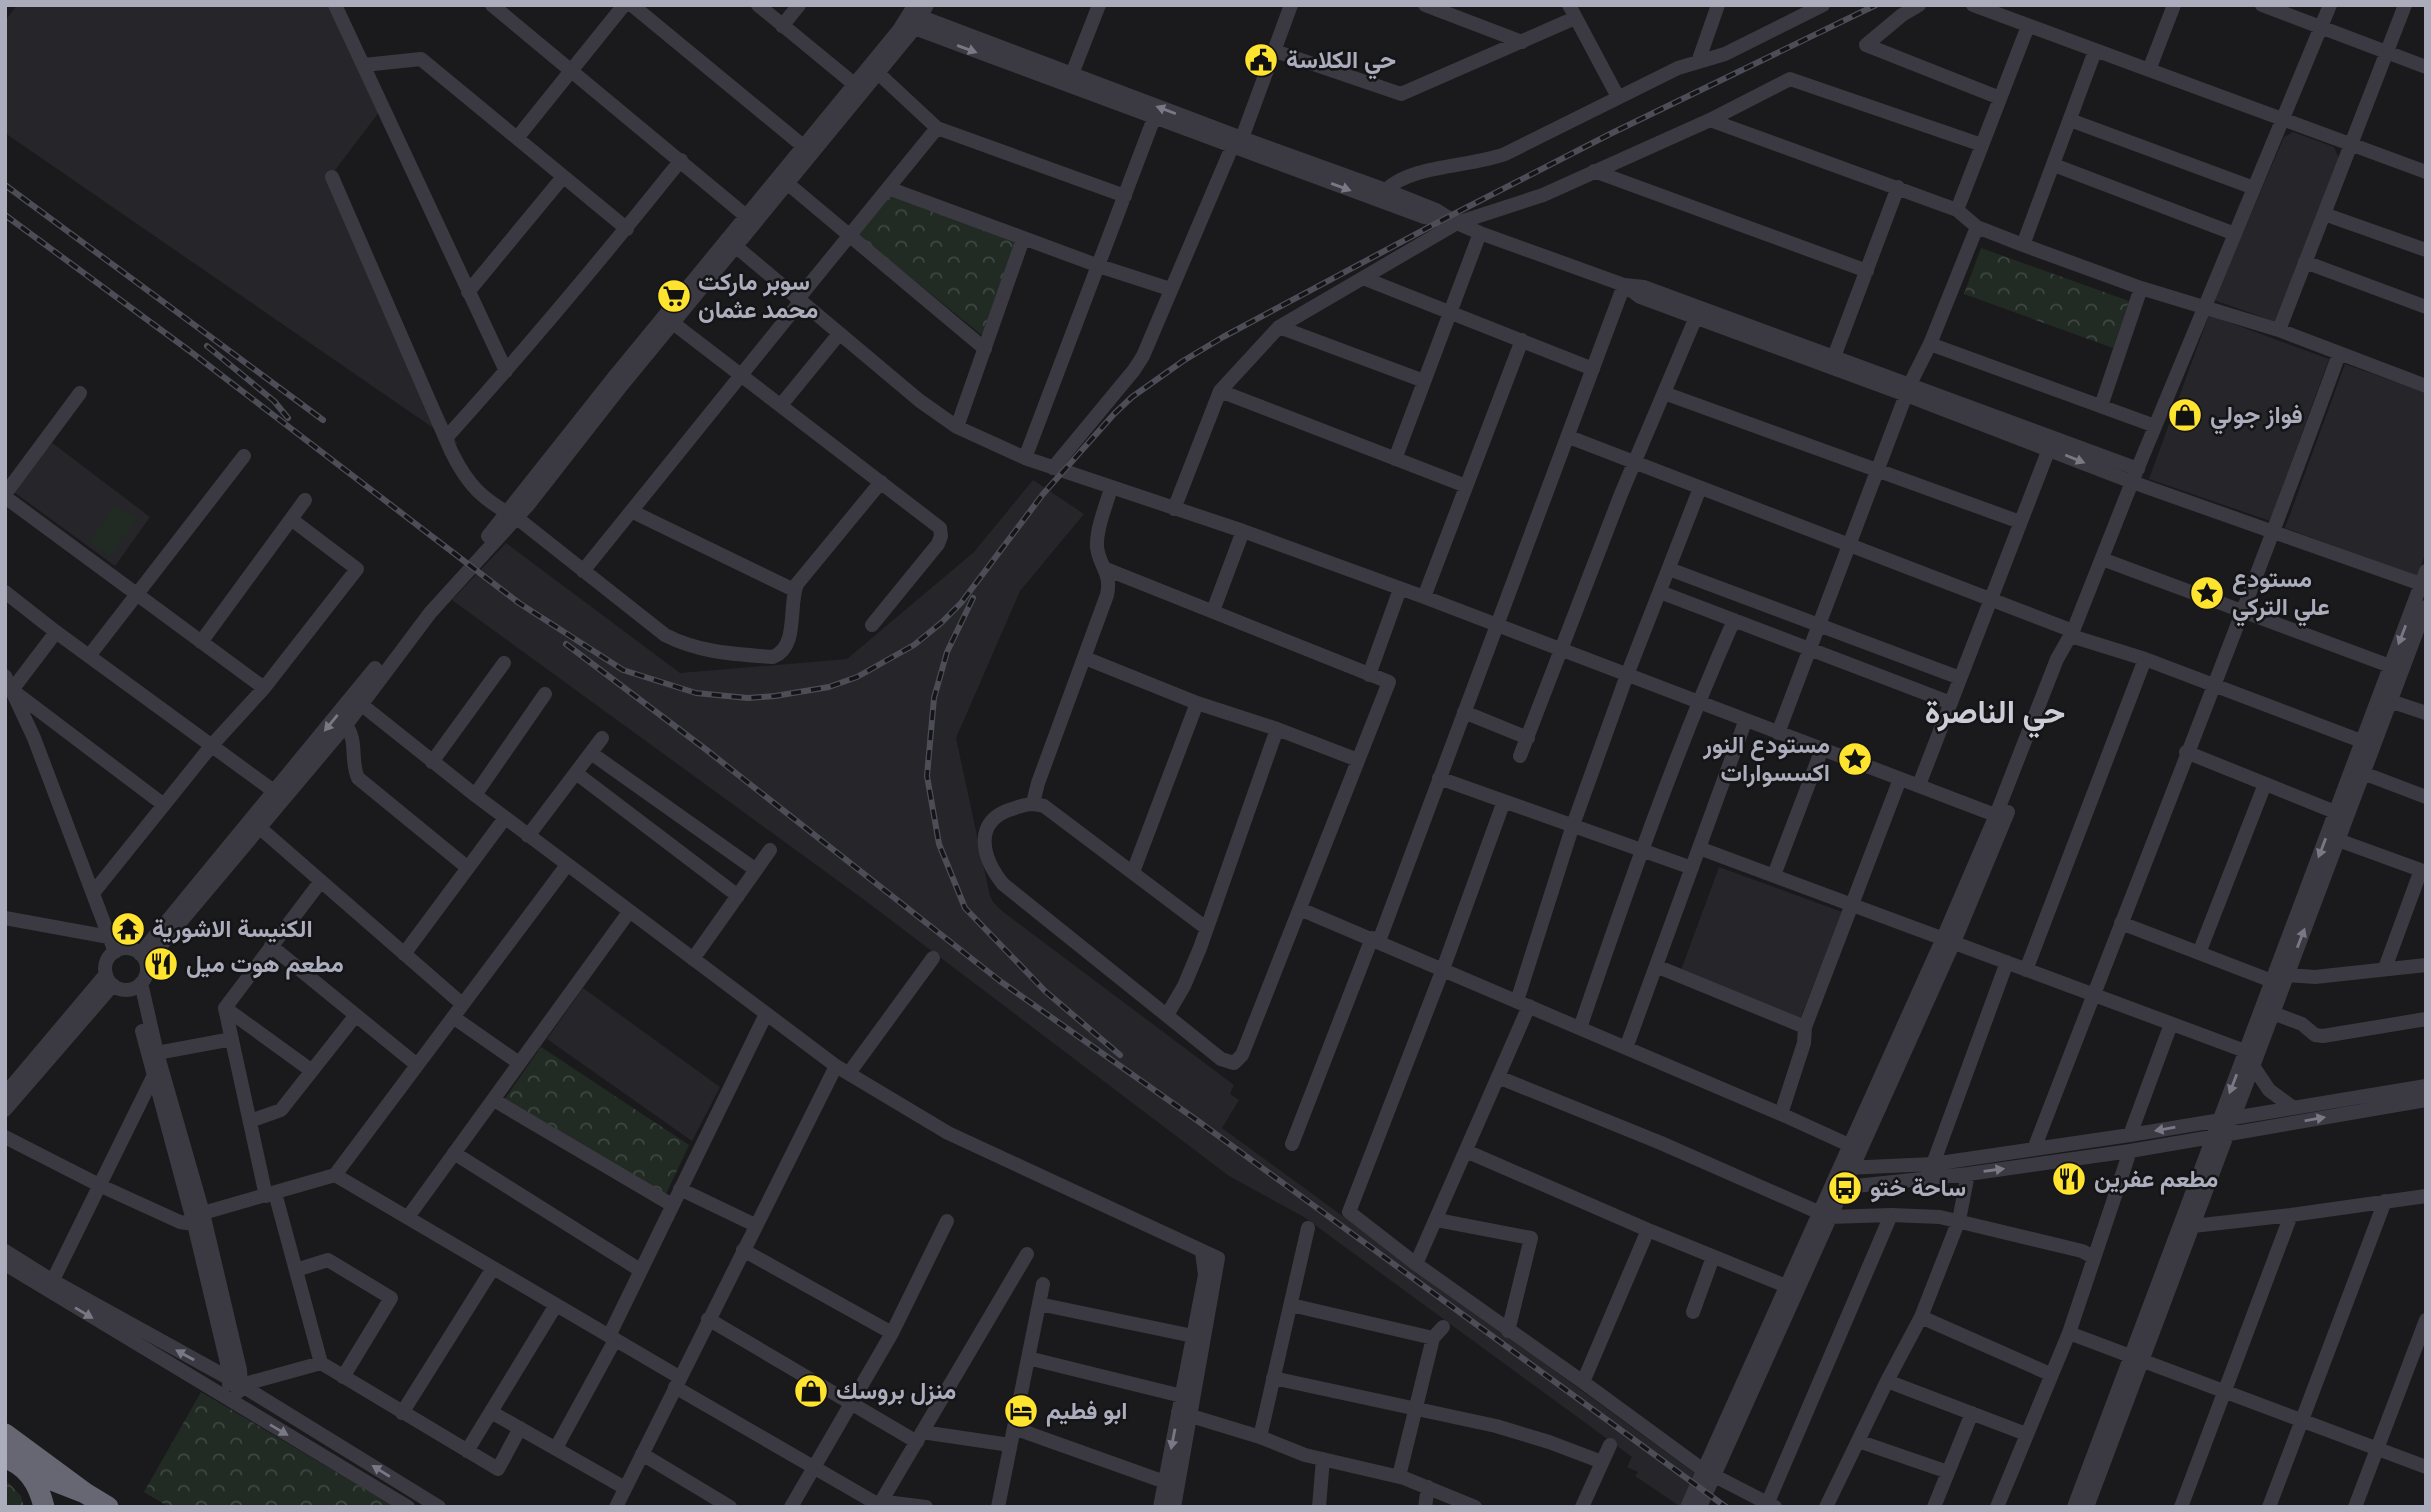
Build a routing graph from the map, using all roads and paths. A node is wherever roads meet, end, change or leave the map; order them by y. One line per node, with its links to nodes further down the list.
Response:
1 (335, 5): 28 (street)
2 (492, 5): 31 (street)
3 (624, 5): 31 (street)
4 (632, 5): 45 (street)
5 (758, 5): 20 (street)
6 (799, 5): 20 (street)
7 (1099, 5): 33 (street)
8 (1291, 5): 24 (street)
9 (1425, 5): 23 (street)
10 (1718, 5): 27 (street)
11 (1823, 5): 27 (street)
12 (1919, 5): 36 (street)
13 (1973, 5): 21 (street)
14 (2174, 5): 30 (street)
15 (2262, 5): 22 (street)
16 (2330, 5): 22 (street)
17 (2405, 5): 26 (street)
18 (1572, 12): 23 (street); 35 (street)
19 (915, 16): 32 (street); 33 (street); 34 (street); 37 (street, one-way to 37)
20 (782, 26): 34 (street)
21 (2028, 26): 25 (street); 36 (street)
22 (2321, 27): 26 (street); 38 (street)
23 (1522, 42): 24 (street)
24 (1275, 51): 43 (street)
25 (2095, 51): 30 (street); 40 (street)
26 (2386, 53): 29 (street); 46 (street)
27 (1698, 62): 35 (street)
28 (364, 65): 42 (street); 79 (street)
29 (2426, 67)
30 (2149, 70): 38 (street)
31 (571, 71): 42 (street); 47 (street)
32 (878, 73): 41 (street); 53 (street)
33 (1072, 74): 43 (street, one-way to 33)
34 (854, 84): 45 (street)
35 (1618, 97): 57 (street)
36 (2000, 98): 44 (street)
37 (1154, 118): 43 (street); 58 (street)
38 (2283, 119): 46 (street); 56 (street)
39 (1710, 120): 44 (street); 49 (street); 54 (street)
40 (2070, 120): 48 (street); 56 (street)
41 (937, 128): 55 (street); 58 (street)
42 (517, 138): 52 (street)
43 (1237, 143): 57 (street); 62 (street, one-way to 62); 78 (street)
44 (1982, 145): 59 (street)
45 (803, 146): 61 (street)
46 (2350, 146): 50 (street); 60 (street)
47 (681, 160): 61 (street); 64 (street)
48 (2054, 165): 66 (street); 70 (street)
49 (1594, 171): 62 (street); 74 (street)
50 (2426, 172)
51 (332, 177): 107 (street)
52 (563, 177): 64 (street); 79 (street)
53 (788, 183): 61 (street); 67 (street)
54 (1898, 187): 59 (street); 74 (street)
55 (888, 188): 67 (street); 68 (street)
56 (2254, 188): 66 (street)
57 (1386, 190): 62 (street)
58 (1125, 196): 73 (street)
59 (1957, 210): 63 (street)
60 (2324, 214): 71 (street); 72 (street)
61 (750, 220): 69 (street)
62 (1457, 223): 65 (street); 75 (street)
63 (1978, 227): 70 (street); 90 (street)
64 (626, 229): 95 (street)
65 (1480, 233): 76 (street); 83 (street)
66 (2235, 234): 81 (street)
67 (848, 237): 80 (street); 91 (street)
68 (1023, 239): 73 (street); 91 (street)
69 (732, 243): 80 (street); 85 (street); 125 (street)
70 (2023, 245): 77 (street)
71 (2426, 250)
72 (2305, 262): 82 (street); 87 (street)
73 (1099, 266): 78 (street); 111 (street)
74 (1867, 271): 93 (street)
75 (1363, 278): 83 (street); 86 (street)
76 (1624, 285): 84 (street); 93 (street); 94 (street)
77 (2141, 288): 81 (street); 104 (street)
78 (1170, 289): 114 (street)
79 (468, 292): 95 (street)
80 (798, 301): 88 (street); 96 (street)
81 (2205, 307): 87 (street); 105 (street)
82 (2426, 307)
83 (1450, 312): 89 (street); 97 (street)
84 (1696, 317): 93 (street); 102 (street)
85 (673, 323): 96 (street); 125 (street)
86 (1279, 327): 97 (street); 100 (street)
87 (2279, 330): 92 (street)
88 (839, 334): 103 (street); 106 (street)
89 (1522, 340): 94 (street); 118 (street)
90 (1930, 344): 99 (street); 104 (street)
91 (985, 349): 106 (street)
92 (2339, 354): 98 (street); 129 (street)
93 (1832, 361): 99 (street)
94 (1593, 369): 108 (street)
95 (506, 371): 107 (street)
96 (741, 375): 103 (street); 124 (street)
97 (1424, 381): 112 (street)
98 (2426, 386)
99 (1908, 390): 109 (street); 115 (street); 116 (street)
100 (1220, 391): 112 (street); 123 (street)
101 (80, 393): 121 (street)
102 (1664, 393): 113 (street); 115 (street)
103 (780, 405): 117 (street)
104 (2101, 406): 105 (street)
105 (2155, 426): 116 (street)
106 (957, 427): 111 (street)
107 (446, 438): 125 (street)
108 (1569, 438): 113 (street); 149 (street)
109 (2049, 449): 116 (street, one-way to 116); 127 (street)
110 (244, 456): 140 (street)
111 (1025, 458): 114 (street)
112 (1395, 459): 118 (street)
113 (1636, 463): 120 (street); 155 (street)
114 (1053, 468): 119 (street)
115 (1878, 469): 127 (street); 130 (street)
116 (2135, 476): 129 (street); 131 (street)
117 (881, 482): 137 (street); 148 (street)
118 (1466, 486): 141 (street)
119 (1111, 488): 123 (street); 132 (street)
120 (1700, 488): 130 (street); 133 (street)
121 (5, 496): 140 (street)
122 (305, 500): 126 (street)
123 (1174, 509): 128 (street)
124 (631, 511): 134 (street); 137 (street)
125 (512, 516): 134 (street); 169 (street)
126 (291, 519): 153 (street); 166 (street)
127 (2020, 522): 142 (street)
128 (1242, 531): 136 (street); 144 (street)
129 (2274, 533): 135 (street); 145 (street)
130 (1849, 545): 142 (street); 150 (street)
131 (2102, 559): 145 (street); 152 (street)
132 (1106, 569): 144 (street); 157 (street)
133 (1668, 569): 139 (street); 150 (street)
134 (583, 571): 137 (street)
135 (2423, 578): 160 (street, one-way to 160)
136 (1400, 589): 141 (street); 161 (street)
137 (794, 590)
138 (5, 592): 151 (street)
139 (1660, 592): 146 (street); 162 (street)
140 (137, 594): 153 (street); 156 (street)
141 (1424, 597): 149 (street)
142 (1991, 599): 152 (street); 164 (street)
143 (2426, 607): 147 (street)
144 (1213, 611): 161 (street)
145 (2243, 611): 160 (street); 165 (street)
146 (1734, 620): 154 (street); 171 (street)
147 (2423, 622): 170 (street)
148 (872, 625)
149 (1496, 626): 155 (street); 174 (street)
150 (1818, 626): 154 (street); 164 (street)
151 (56, 632): 156 (street); 167 (street)
152 (2072, 633): 158 (street); 203 (street)
153 (201, 642): 166 (street)
154 (1810, 649): 173 (street); 179 (street)
155 (1562, 651): 162 (street); 181 (street)
156 (89, 656): 183 (street)
157 (1085, 658): 172 (street); 200 (street)
158 (2145, 659): 165 (street); 243 (street)
159 (504, 663): 189 (street)
160 (2390, 666): 182 (street)
161 (1369, 675): 188 (street)
162 (1626, 675): 171 (street); 205 (street)
163 (5, 676): 167 (street)
164 (1960, 678): 173 (street)
165 (2214, 686): 182 (street); 185 (street)
166 (264, 688): 183 (street)
167 (12, 690): 201 (street); 220 (street)
168 (545, 694): 197 (street)
169 (356, 700): 177 (street); 189 (street); 196 (street, one-way to 196)
170 (2390, 701): 175 (street); 182 (street)
171 (1697, 702): 176 (street); 211 (street)
172 (1197, 703): 178 (street); 217 (street)
173 (1951, 703): 195 (street)
174 (1464, 712): 181 (street); 192 (street)
175 (2426, 713)
176 (1745, 722): 179 (street); 209 (street)
177 (346, 724): 206 (street); 213 (street)
178 (1277, 729): 188 (street); 227 (street)
179 (1778, 733): 184 (street)
180 (602, 738): 186 (street)
181 (1528, 738): 187 (street)
182 (2367, 744): 191 (street); 202 (street)
183 (212, 745): 196 (street); 201 (street)
184 (1822, 749): 193 (street); 218 (street)
185 (2186, 752): 194 (street); 226 (street)
186 (591, 753): 190 (street); 215 (street)
187 (1520, 756)
188 (1358, 760): 223 (street)
189 (432, 762): 197 (street)
190 (576, 773): 207 (street); 221 (street)
191 (2363, 773): 198 (street); 208 (street)
192 (1439, 778): 199 (street); 229 (street)
193 (1900, 779): 195 (street); 222 (street)
194 (2265, 783): 202 (street); 233 (street)
195 (1919, 785): 203 (street)
196 (275, 792): 235 (street)
197 (475, 795): 204 (street)
198 (2426, 797)
199 (1504, 801): 205 (street); 242 (street)
200 (1033, 803): 217 (street); 255 (street)
201 (164, 804): 220 (street)
202 (2335, 812): 246 (street, one-way to 246)
203 (2000, 817): 230 (street)
204 (505, 818): 207 (street); 213 (street)
205 (1573, 825): 211 (street); 249 (street)
206 (260, 828): 219 (street); 235 (street)
207 (528, 836): 212 (street)
208 (2338, 840): 216 (street); 244 (street, one-way to 208)
209 (1699, 848): 214 (street); 218 (street)
210 (770, 850): 215 (street)
211 (1641, 850): 214 (street); 260 (street)
212 (566, 865): 224 (street); 250 (street)
213 (467, 868): 234 (street)
214 (1692, 868): 240 (street)
215 (756, 870): 221 (street)
216 (2423, 871): 241 (street)
217 (1133, 872): 227 (street)
218 (1774, 875): 222 (street)
219 (321, 881): 231 (street); 234 (street)
220 (93, 893): 228 (street)
221 (738, 896): 237 (street)
222 (1852, 904): 230 (street); 259 (street)
223 (1300, 909): 229 (street); 255 (street)
224 (629, 912): 237 (street); 265 (street)
225 (5, 918): 228 (street)
226 (2121, 923): 233 (street); 248 (street)
227 (1206, 928): 255 (street)
228 (109, 937): 232 (street)
229 (1375, 940): 242 (street); 285 (street)
230 (1948, 940): 238 (street); 286 (street); 292 (street)
231 (271, 946): 251 (street); 254 (street)
232 (115, 951): 235 (street); 245 (street)
233 (2199, 953): 246 (street)
234 (404, 954): 250 (street)
235 (143, 958): 247 (street)
236 (933, 958): 270 (street)
237 (693, 959): 253 (street)
238 (2007, 962): 243 (street); 291 (street)
239 (2426, 965): 241 (street)
240 (1656, 966): 259 (street); 262 (street)
241 (2385, 968): 244 (street)
242 (1443, 969): 249 (street); 321 (street)
243 (2026, 970): 248 (street)
244 (2287, 975): 252 (street)
245 (110, 979): 247 (street); 274 (street); 278 (street)
246 (2272, 981): 263 (street)
247 (137, 986): 264 (street); 271 (street)
248 (2093, 995): 258 (street); 287 (street)
249 (1523, 1003): 260 (street); 272 (street)
250 (462, 1004): 256 (street)
251 (225, 1008): 261 (street); 269 (street)
252 (2273, 1013): 257 (street); 268 (street)
253 (766, 1014): 267 (street); 296 (street)
254 (356, 1015): 266 (street); 269 (street)
255 (1167, 1015)
256 (453, 1017): 265 (street); 266 (street)
257 (2426, 1019)
258 (2171, 1024): 263 (street); 283 (street)
259 (1805, 1027): 279 (street)
260 (1580, 1028): 262 (street)
261 (232, 1039): 264 (street); 281 (street)
262 (1626, 1048): 279 (street)
263 (2245, 1051): 280 (street, one-way to 280)
264 (157, 1053): 306 (street)
265 (519, 1063): 275 (street)
266 (417, 1065): 294 (street)
267 (836, 1066): 270 (street); 310 (street)
268 (2253, 1066): 277 (street); 280 (street)
269 (312, 1072): 281 (street)
270 (849, 1073): 316 (street)
271 (153, 1077): 295 (street); 306 (street)
272 (1499, 1077): 288 (street); 302 (street)
273 (2426, 1086): 277 (street)
274 (5, 1094)
275 (494, 1100): 290 (street); 301 (street)
276 (2426, 1100): 282 (street, one-way to 276)
277 (2292, 1107): 280 (street)
278 (5, 1110)
279 (1781, 1114): 286 (street)
280 (2227, 1118): 282 (street); 283 (street, one-way to 283)
281 (250, 1121): 298 (street)
282 (2221, 1134): 289 (street); 311 (street); 343 (street)
283 (2130, 1135): 287 (street)
284 (5, 1137): 295 (street)
285 (1292, 1144)
286 (1849, 1146): 292 (street)
287 (2034, 1149): 291 (street)
288 (1466, 1151): 307 (street); 313 (street)
289 (2130, 1151): 293 (street, one-way to 289); 319 (street)
290 (454, 1153): 305 (street); 324 (street)
291 (1933, 1164): 292 (street)
292 (1845, 1168): 297 (street)
293 (1968, 1174): 297 (street); 308 (street)
294 (335, 1175): 298 (street); 305 (street)
295 (101, 1186): 306 (street); 326 (street)
296 (680, 1189): 301 (street); 310 (street)
297 (1836, 1189): 302 (street)
298 (270, 1194): 306 (street); 323 (street)
299 (2426, 1195): 300 (street)
300 (2385, 1201): 304 (street); 361 (street)
301 (672, 1205): 324 (street)
302 (1824, 1214): 303 (street); 327 (street); 381 (street)
303 (1891, 1215): 308 (street); 387 (street)
304 (2291, 1215): 311 (street); 352 (street)
305 (408, 1217): 322 (street)
306 (199, 1219): 351 (street)
307 (1437, 1220): 321 (street); 336 (street)
308 (1959, 1220): 319 (street); 332 (street)
309 (947, 1222): 338 (street)
310 (755, 1225): 314 (street)
311 (2193, 1226): 343 (street)
312 (1308, 1228): 330 (street)
313 (1648, 1230): 318 (street); 350 (street)
314 (743, 1250): 333 (street); 338 (street)
315 (5, 1251): 326 (street)
316 (1202, 1252): 339 (street); 353 (street)
317 (1027, 1254): 366 (street)
318 (1713, 1257): 327 (street); 331 (street)
319 (2093, 1257): 337 (street)
320 (5, 1264): 326 (street)
321 (1416, 1265): 336 (street)
322 (493, 1268): 329 (street); 358 (street)
323 (296, 1270): 344 (street); 346 (street)
324 (640, 1270): 340 (street)
325 (1043, 1284): 328 (street)
326 (50, 1286): 351 (street, one-way to 326); 354 (street, one-way to 354)
327 (1786, 1286): 381 (street)
328 (1039, 1304): 339 (street); 342 (street)
329 (556, 1305): 340 (street); 357 (street)
330 (1291, 1305): 341 (street); 347 (street)
331 (1693, 1312)
332 (1921, 1317): 345 (street); 348 (street)
333 (708, 1319): 349 (street); 355 (street)
334 (2426, 1320): 372 (street)
335 (1443, 1327): 341 (street)
336 (1508, 1331): 350 (street)
337 (2068, 1333): 343 (street); 345 (street)
338 (892, 1334): 355 (street)
339 (1193, 1336): 353 (street)
340 (612, 1338): 349 (street); 371 (street)
341 (1433, 1338): 356 (street)
342 (1028, 1358): 353 (street); 362 (street)
343 (2137, 1358): 352 (street); 408 (street); 409 (street)
344 (321, 1363): 346 (street); 351 (street)
345 (2050, 1374): 365 (street)
346 (343, 1377): 358 (street)
347 (1273, 1378): 356 (street); 367 (street)
348 (1886, 1381): 360 (street); 368 (street)
349 (677, 1382): 374 (street); 379 (street)
350 (1583, 1382): 381 (street)
351 (236, 1383): 354 (street); 393 (street, one-way to 351)
352 (2225, 1391): 361 (street); 410 (street)
353 (1187, 1398): 359 (street)
354 (228, 1399): 392 (street, one-way to 392)
355 (852, 1403): 366 (street); 379 (street)
356 (1415, 1408): 377 (street); 382 (street)
357 (491, 1412): 363 (street); 373 (street)
358 (402, 1413): 373 (street)
359 (1184, 1413): 367 (street); 383 (street, one-way to 383); 400 (street)
360 (1972, 1413): 365 (street); 380 (street)
361 (2302, 1420): 372 (street); 411 (street)
362 (1014, 1427): 370 (street); 383 (street)
363 (520, 1428): 371 (street); 373 (street)
364 (5, 1434): 386 (highway)
365 (2026, 1434): 407 (street)
366 (919, 1437): 370 (street); 388 (street)
367 (1260, 1437): 375 (street)
368 (1858, 1441): 380 (street); 405 (street)
369 (1610, 1445): 377 (street)
370 (1010, 1446): 398 (street)
371 (556, 1448): 385 (street)
372 (2377, 1448): 378 (street); 412 (street)
373 (467, 1451)
374 (642, 1454): 385 (street); 395 (street)
375 (1323, 1459): 382 (street); 401 (street)
376 (12, 1460): 386 (highway); 390 (highway)
377 (1602, 1462): 404 (street)
378 (2426, 1467)
379 (814, 1468): 388 (street); 396 (street)
380 (1948, 1472): 406 (street)
381 (1708, 1474): 387 (street); 389 (street)
382 (1399, 1476): 384 (street)
383 (1164, 1482): 399 (street)
384 (1428, 1487): 402 (street); 403 (street)
385 (625, 1488): 394 (street)
386 (85, 1493): 391 (highway)
387 (1771, 1505)
388 (878, 1506): 397 (street)
389 (1696, 1506)
390 (44, 1507)
391 (108, 1507)
392 (408, 1507)
393 (439, 1507)
394 (616, 1507)
395 (730, 1507)
396 (791, 1507)
397 (926, 1507)
398 (998, 1507)
399 (1160, 1507)
400 (1174, 1507)
401 (1319, 1507)
402 (1424, 1507)
403 (1475, 1507)
404 (1581, 1507)
405 (1826, 1507)
406 (1934, 1507)
407 (1997, 1507)
408 (2074, 1507)
409 (2087, 1507)
410 (2181, 1507)
411 (2269, 1507)
412 (2355, 1507)

